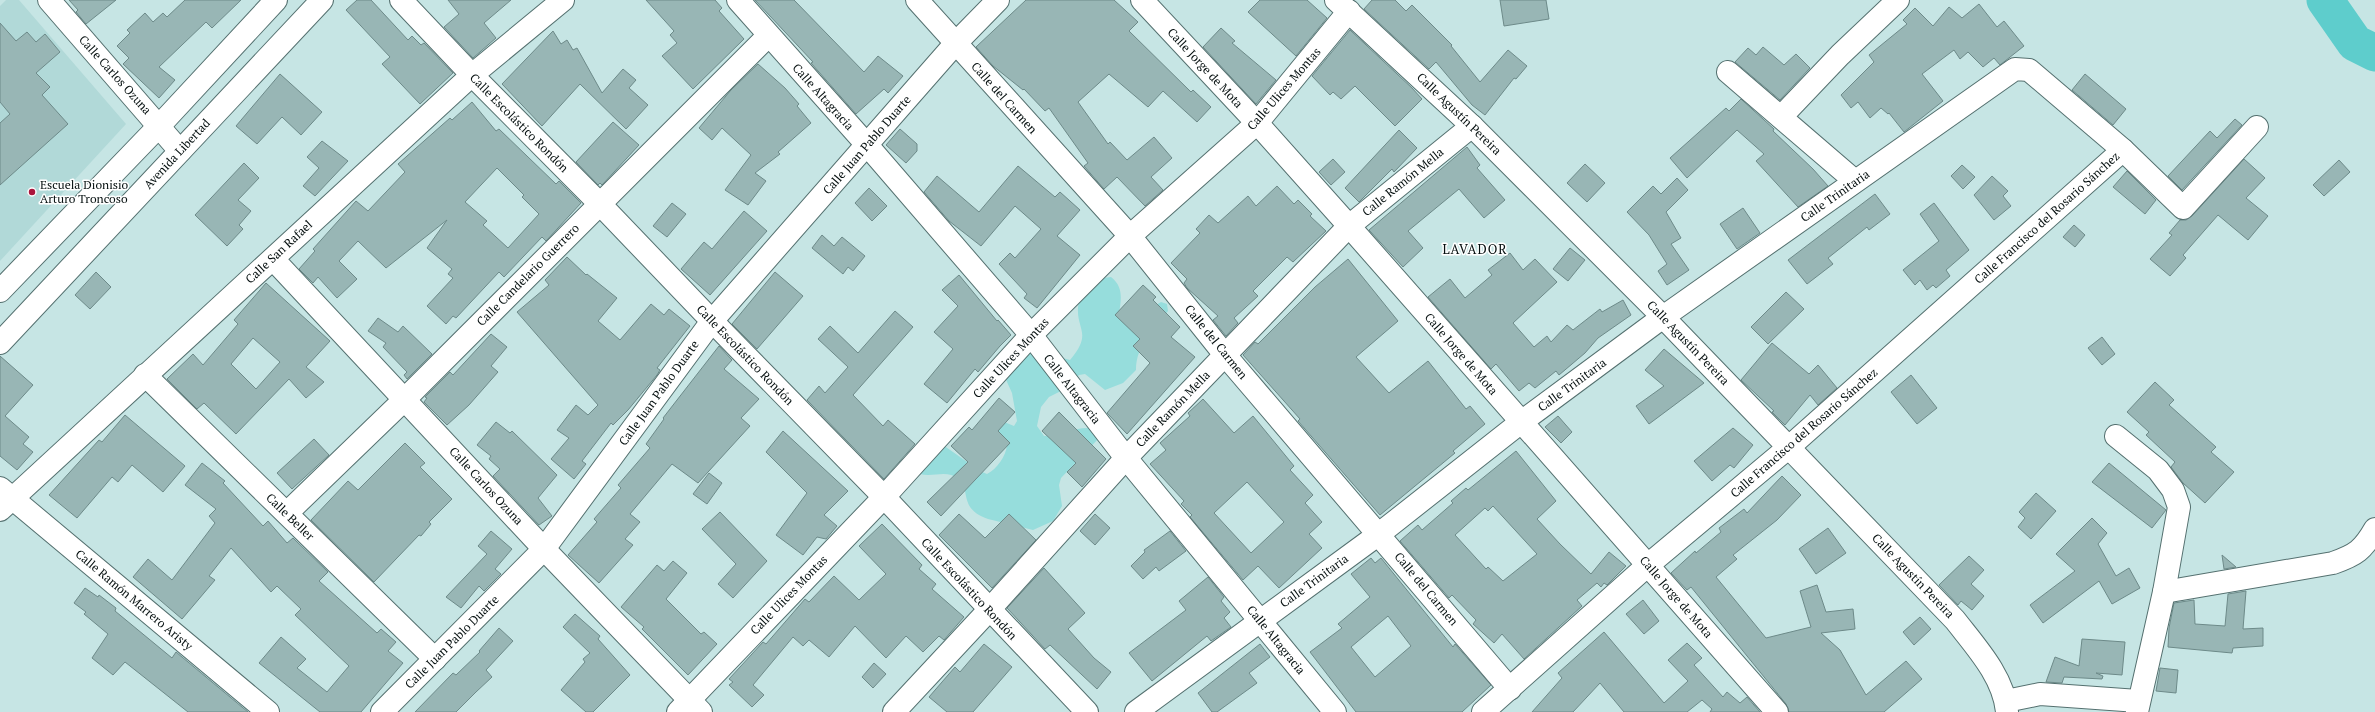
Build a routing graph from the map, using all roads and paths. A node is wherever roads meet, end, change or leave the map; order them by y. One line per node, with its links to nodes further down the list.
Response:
1 (49, 0): 18 (street, Calle Carlos Ozuna)
2 (276, 0): 18 (street)
3 (322, 0): 23 (street, Avenida Libertad)
4 (401, 0): 15 (street, Calle Escolástico Rondón)
5 (563, 0): 15 (street, Calle San Rafael)
6 (738, 0): 12 (street, Calle Altagracia)
7 (917, 0): 13 (street, Calle del Carmen)
8 (998, 0): 13 (street, Calle Juan Pablo Duarte)
9 (1142, 0): 17 (street, Calle Jorge de Mota)
10 (1898, 0): 16 (street)
11 (1342, 6): 17 (street, Calle Ulices Montas); 19 (street, Calle Agustín Pereira)
12 (768, 36): 21 (street, Calle Altagracia); 25 (street, Calle Candelario Guerrero)
13 (955, 44): 21 (street, Calle Juan Pablo Duarte); 27 (street, Calle del Carmen)
14 (1728, 72): 16 (street)
15 (472, 75): 25 (street, Calle Escolástico Rondón); 28 (street, Calle San Rafael)
16 (1781, 117): 24 (street)
17 (1257, 123): 26 (street, Calle Jorge de Mota); 27 (street, Calle Ulices Montas)
18 (160, 125): 23 (street, Calle Carlos Ozuna); 29 (street)
19 (1472, 126): 26 (street, Calle Ramón Mella); 30 (street, Calle Agustín Pereira)
20 (2257, 127): 22 (street)
21 (866, 144): 31 (street, Calle Juan Pablo Duarte); 32 (street, Calle Altagracia)
22 (2122, 150): 24 (street, Calle Trinitaria); 39 (street, Calle Francisco del Rosario Sánchez)
23 (180, 151): 33 (street, Avenida Libertad)
24 (1855, 181): 30 (street, Calle Trinitaria)
25 (600, 203): 31 (street, Calle Escolástico Rondón); 36 (street, Calle Candelario Guerrero)
26 (1350, 226): 34 (street, Calle Ramón Mella); 37 (street, Calle Jorge de Mota)
27 (1130, 236): 32 (street, Calle Ulices Montas); 34 (street, Calle del Carmen)
28 (273, 259): 35 (street, Calle San Rafael); 36 (street, Calle Carlos Ozuna)
29 (0, 291)
30 (1663, 318): 37 (street, Calle Trinitaria); 39 (street, Calle Agustín Pereira)
31 (712, 321): 41 (street, Calle Escolástico Rondón); 46 (street, Calle Juan Pablo Duarte)
32 (1030, 335): 40 (street, Calle Altagracia); 41 (street, Calle Ulices Montas)
33 (0, 343)
34 (1225, 355): 40 (street, Calle Ramón Mella); 45 (street, Calle del Carmen)
35 (145, 375): 42 (street, Calle San Rafael); 43 (street, Calle Beller)
36 (405, 399): 43 (street, Calle Candelario Guerrero); 46 (street, Calle Carlos Ozuna)
37 (1520, 423): 45 (street, Calle Trinitaria); 47 (street, Calle Jorge de Mota)
38 (2116, 436): 48 (street)
39 (1788, 448): 47 (street, Calle Francisco del Rosario Sánchez); 53 (street, Calle Agustín Pereira)
40 (1126, 458): 49 (street, Calle Ramón Mella); 50 (street, Calle Altagracia)
41 (884, 497): 49 (street, Calle Escolástico Rondón); 55 (street, Calle Ulices Montas)
42 (4, 499): 56 (street, Calle Ramón Marrero Aristy)
43 (287, 514): 51 (street, Calle Beller)
44 (2375, 529): 48 (street)
45 (1379, 534): 50 (street, Calle Trinitaria); 52 (street, Calle del Carmen)
46 (544, 549): 51 (street, Calle Juan Pablo Duarte); 55 (street, Calle Carlos Ozuna)
47 (1648, 565): 52 (street, Calle Francisco del Rosario Sánchez); 63 (street, Calle Jorge de Mota)
48 (2164, 592): 54 (street)
49 (989, 610): 58 (street, Calle Ramón Mella); 59 (street, Calle Escolástico Rondón)
50 (1260, 620): 60 (street, Calle Trinitaria); 61 (street, Calle Altagracia)
51 (435, 660): 57 (street, Calle Juan Pablo Duarte)
52 (1510, 689): 62 (street, Calle Francisco del Rosario Sánchez)
53 (2007, 707): 54 (street)
54 (2138, 707)
55 (689, 708)
56 (268, 712)
57 (382, 712)
58 (894, 712)
59 (1087, 712)
60 (1136, 712)
61 (1335, 712)
62 (1483, 712)
63 (1777, 712)

